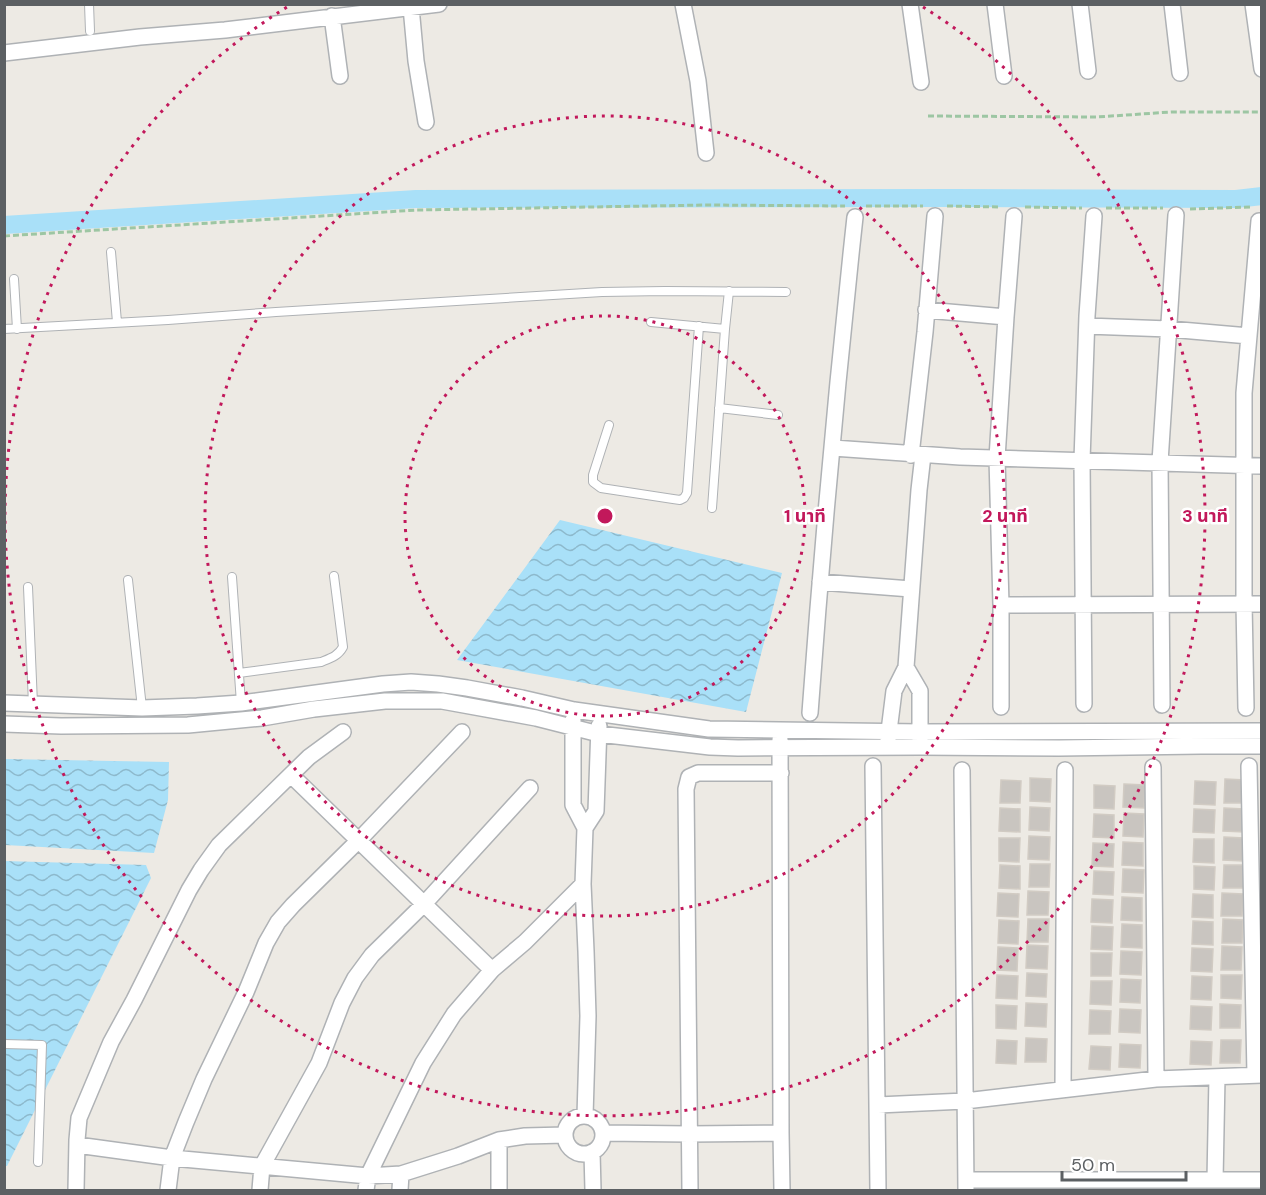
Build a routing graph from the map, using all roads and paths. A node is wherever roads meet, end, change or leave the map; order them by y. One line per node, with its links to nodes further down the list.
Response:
1 (89, 4): 11 (lane)
2 (439, 4): 9 (street)
3 (683, 4): 22 (street)
4 (910, 4): 18 (street)
5 (995, 4): 17 (street)
6 (1080, 4): 14 (street)
7 (1172, 4): 15 (street)
8 (1253, 4): 13 (street)
9 (411, 7): 10 (street); 21 (street)
10 (332, 16): 12 (street); 16 (street)
11 (90, 31)
12 (4, 53)
13 (1262, 69)
14 (1088, 71)
15 (1180, 73)
16 (340, 76)
17 (1004, 76)
18 (921, 82)
19 (1262, 112): 20 (path)
20 (928, 116)
21 (426, 122)
22 (706, 153)
23 (1252, 207): 27 (path)
24 (932, 210): 25 (path); 30 (path); 35 (street)
25 (1014, 210): 26 (path); 36 (street)
26 (1095, 210): 27 (path); 40 (street)
27 (1177, 210): 44 (street)
28 (855, 218): 49 (street)
29 (1259, 221): 45 (street)
30 (4, 236)
31 (111, 252): 37 (lane)
32 (14, 279): 41 (lane)
33 (729, 291): 34 (lane); 37 (lane); 43 (lane)
34 (786, 292)
35 (927, 310): 36 (street); 50 (street)
36 (1005, 317): 51 (street)
37 (117, 322): 41 (lane)
38 (651, 322): 39 (lane)
39 (699, 326): 43 (lane); 48 (lane)
40 (1087, 326): 44 (street); 52 (street)
41 (17, 328): 42 (lane)
42 (4, 329)
43 (725, 329): 46 (lane)
44 (1169, 329): 45 (street); 53 (street)
45 (1254, 329): 54 (street)
46 (719, 408): 47 (lane); 56 (lane)
47 (778, 415)
48 (609, 425)
49 (833, 448): 50 (street); 60 (street)
50 (917, 455): 51 (street); 62 (street)
51 (997, 458): 52 (street); 66 (street)
52 (1082, 460): 53 (street); 67 (street)
53 (1160, 462): 54 (street); 65 (street)
54 (1244, 466): 55 (street); 63 (street)
55 (1262, 466)
56 (712, 508)
57 (334, 576): 69 (lane)
58 (232, 577): 69 (lane)
59 (128, 580): 76 (lane)
60 (820, 582): 62 (street); 80 (street)
61 (28, 587): 72 (lane)
62 (911, 588): 68 (street)
63 (1244, 603): 64 (street); 65 (street); 77 (street)
64 (1262, 603)
65 (1161, 604): 67 (street); 74 (street)
66 (1001, 605): 67 (street); 75 (street)
67 (1084, 605): 73 (street)
68 (906, 667): 84 (street); 90 (street)
69 (239, 673): 70 (lane)
70 (241, 703): 76 (street); 78 (street)
71 (4, 704): 72 (street)
72 (33, 704): 76 (street)
73 (1084, 704)
74 (1162, 705)
75 (1001, 707)
76 (142, 708)
77 (1246, 708)
78 (574, 710): 79 (street); 82 (street)
79 (599, 713): 83 (street); 89 (street)
80 (810, 713)
81 (4, 724): 82 (street)
82 (573, 728): 89 (street); 103 (street)
83 (781, 730): 84 (street); 94 (street)
84 (889, 731): 90 (street); 92 (street)
85 (1262, 731): 88 (street)
86 (343, 732): 101 (street)
87 (462, 732): 104 (street)
88 (1058, 732): 90 (street); 93 (street)
89 (599, 734): 94 (street); 103 (street)
90 (920, 739): 92 (street); 93 (street)
91 (1262, 746): 93 (street)
92 (888, 748): 94 (street)
93 (1059, 748)
94 (780, 749): 100 (street)
95 (873, 766): 114 (street)
96 (1249, 766): 109 (street)
97 (1153, 767): 111 (street)
98 (962, 770): 113 (street)
99 (1065, 770): 112 (street)
100 (781, 773): 117 (street); 118 (street)
101 (291, 775): 104 (street); 121 (street)
102 (530, 788): 106 (street)
103 (585, 828): 105 (street)
104 (359, 840): 106 (street); 123 (street)
105 (583, 884): 107 (street); 115 (street)
106 (424, 904): 107 (street); 125 (street)
107 (492, 970): 129 (street)
108 (4, 1044): 124 (lane)
109 (1258, 1075): 110 (street)
110 (1217, 1077): 111 (street); 127 (street)
111 (1156, 1079): 112 (street)
112 (1063, 1089): 113 (street)
113 (965, 1101): 114 (street); 130 (street)
114 (878, 1105): 142 (street)
115 (585, 1116): 116 (street); 119 (street)
116 (603, 1133): 118 (street); 122 (street)
117 (781, 1133): 118 (street); 141 (street)
118 (689, 1134): 140 (street)
119 (565, 1136): 120 (street); 122 (street)
120 (499, 1140): 126 (street); 138 (street)
121 (77, 1145): 123 (street); 134 (street)
122 (592, 1152): 139 (street)
123 (172, 1158): 125 (street); 135 (street)
124 (38, 1162)
125 (262, 1166): 129 (street); 136 (street)
126 (401, 1174): 129 (street); 137 (street)
127 (1215, 1180): 131 (street); 132 (street)
128 (1262, 1180): 132 (street)
129 (367, 1183)
130 (966, 1185): 133 (street)
131 (1148, 1185): 133 (street)
132 (1234, 1185)
133 (1055, 1186)
134 (76, 1191)
135 (168, 1191)
136 (260, 1191)
137 (400, 1191)
138 (499, 1191)
139 (593, 1191)
140 (690, 1191)
141 (782, 1191)
142 (878, 1191)

